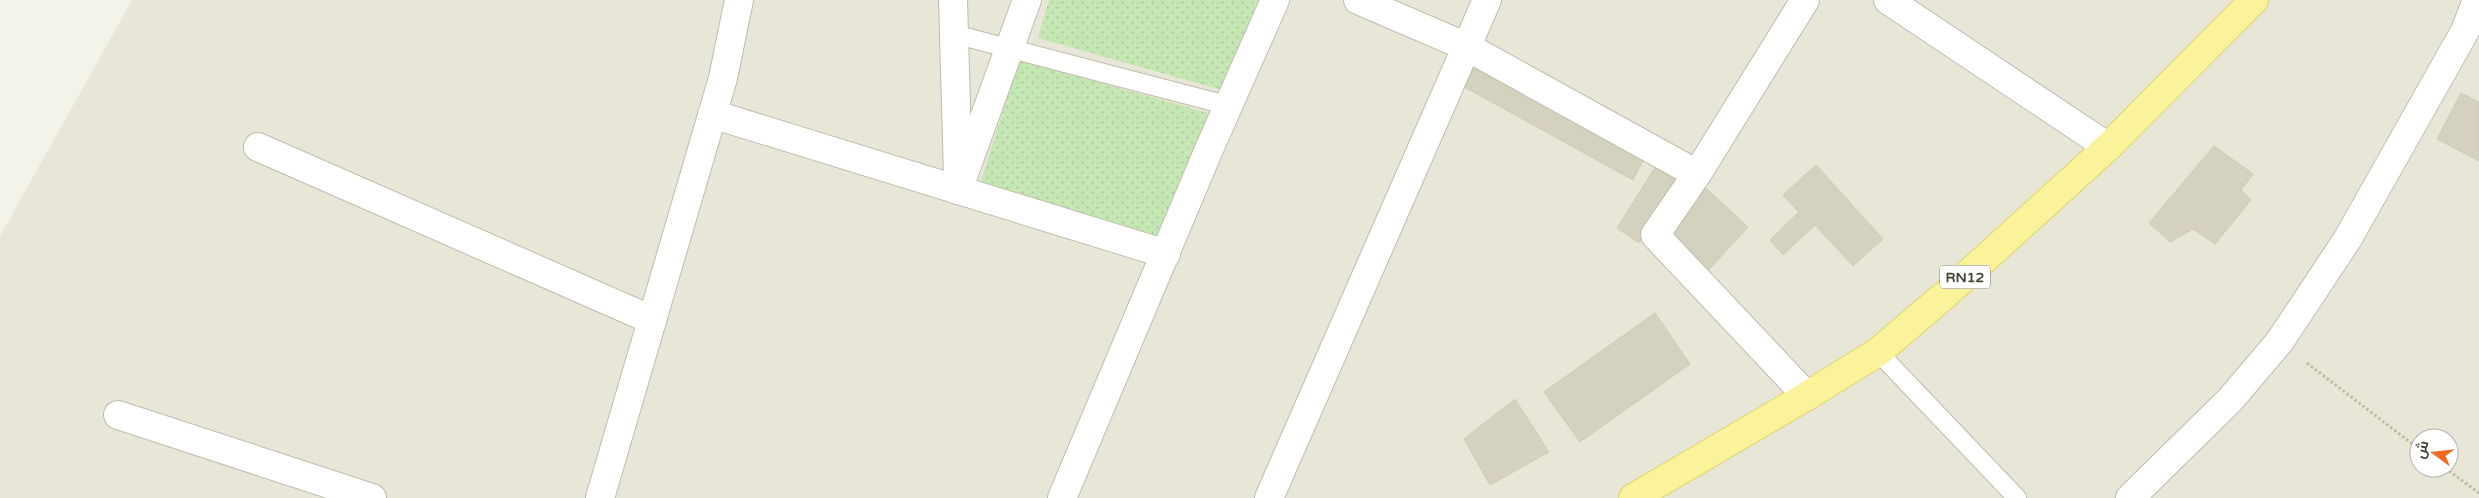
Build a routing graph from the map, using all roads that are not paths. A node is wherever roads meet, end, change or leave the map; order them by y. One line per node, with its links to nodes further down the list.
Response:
1 (739, 0): 15 (street)
2 (953, 0): 11 (street)
3 (1027, 0): 13 (street)
4 (1275, 0): 14 (street)
5 (1358, 0): 12 (street)
6 (1487, 0): 12 (street)
7 (1805, 0): 18 (street)
8 (1888, 0): 17 (street)
9 (2254, 0): 17 (main road, RN12)
10 (2477, 0): 31 (street)
11 (954, 34): 13 (lane); 19 (street)
12 (1467, 47): 18 (street); 28 (street)
13 (1010, 48): 14 (lane); 19 (street)
14 (1230, 106): 20 (street)
15 (712, 114): 19 (street); 21 (street)
16 (258, 147): 21 (street)
17 (2108, 147): 22 (main road, RN12)
18 (1697, 174): 23 (street)
19 (958, 190): 20 (street)
20 (1166, 254): 27 (street)
21 (652, 320): 26 (street)
22 (1878, 352): 23 (main road, RN12); 30 (lane)
23 (1807, 396): 29 (main road, RN12)
24 (118, 415): 25 (street)
25 (372, 498)
26 (600, 498)
27 (1062, 498)
28 (1269, 498)
29 (1633, 498)
30 (2018, 498)
31 (2130, 498)

